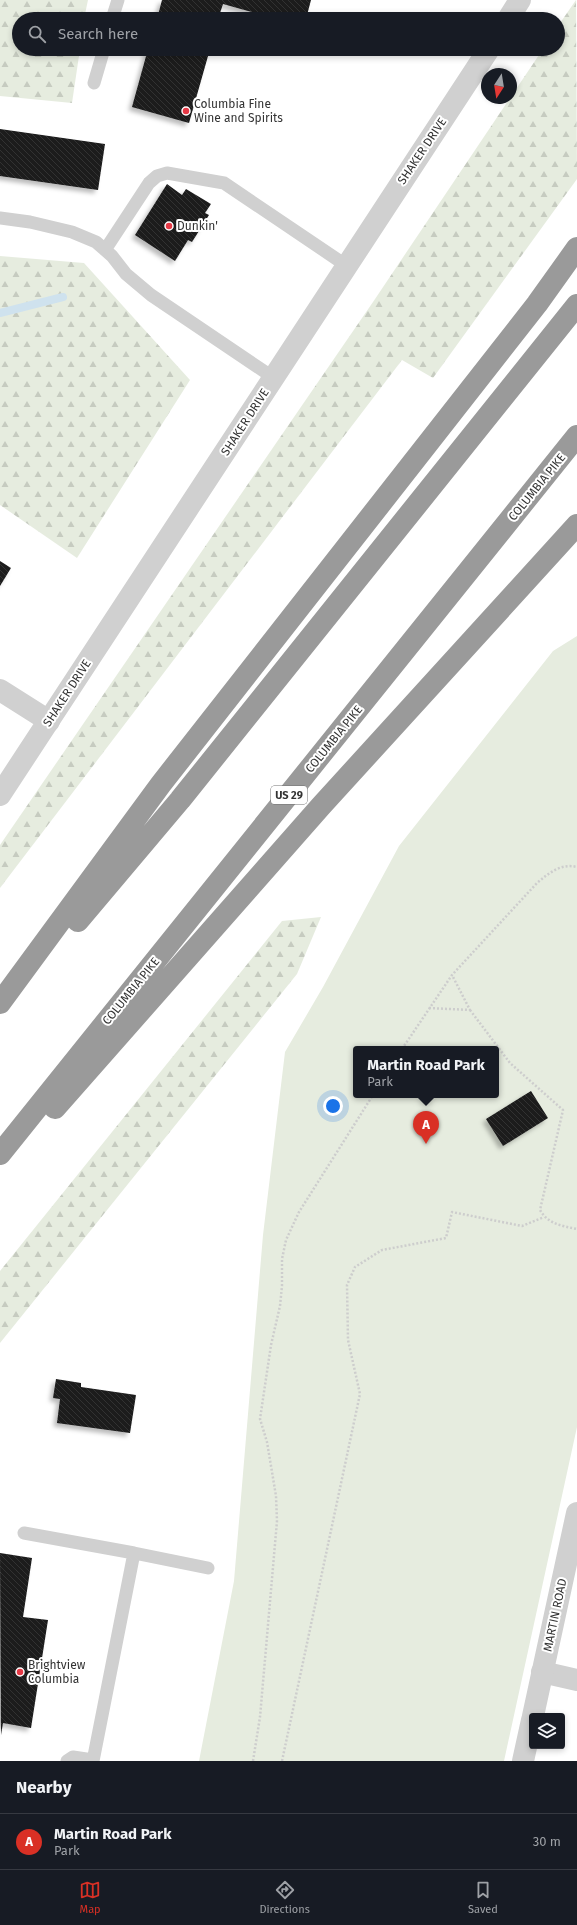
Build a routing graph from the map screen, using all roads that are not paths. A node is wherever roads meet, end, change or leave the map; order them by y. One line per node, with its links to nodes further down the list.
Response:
1 (118, 0): 3 (lane)
2 (520, 0): 4 (street)
3 (114, 12)
4 (512, 12)
5 (102, 56): 7 (lane)
6 (484, 56): 11 (street, SHAKER DRIVE)
7 (94, 83)
8 (0, 218): 10 (lane)
9 (577, 248): 19 (highway)
10 (105, 250): 11 (lane); 13 (lane)
11 (347, 266): 13 (street, SHAKER DRIVE)
12 (577, 305): 20 (highway)
13 (274, 378): 17 (street, SHAKER DRIVE)
14 (577, 436): 21 (highway, COLUMBIA PIKE / US 29)
15 (577, 525): 22 (highway)
16 (0, 690): 17 (street)
17 (49, 721): 18 (street, SHAKER DRIVE)
18 (0, 795)
19 (0, 1003)
20 (0, 1013)
21 (0, 1154)
22 (0, 1170)
23 (577, 1513): 27 (street, MARTIN ROAD)
24 (24, 1533): 25 (lane)
25 (134, 1553): 26 (lane); 32 (lane)
26 (208, 1568)
27 (542, 1672): 28 (street); 29 (street, MARTIN ROAD)
28 (577, 1680)
29 (534, 1713)
30 (529, 1734): 33 (street)
31 (66, 1761): 32 (lane)
32 (93, 1761)
33 (523, 1761)

